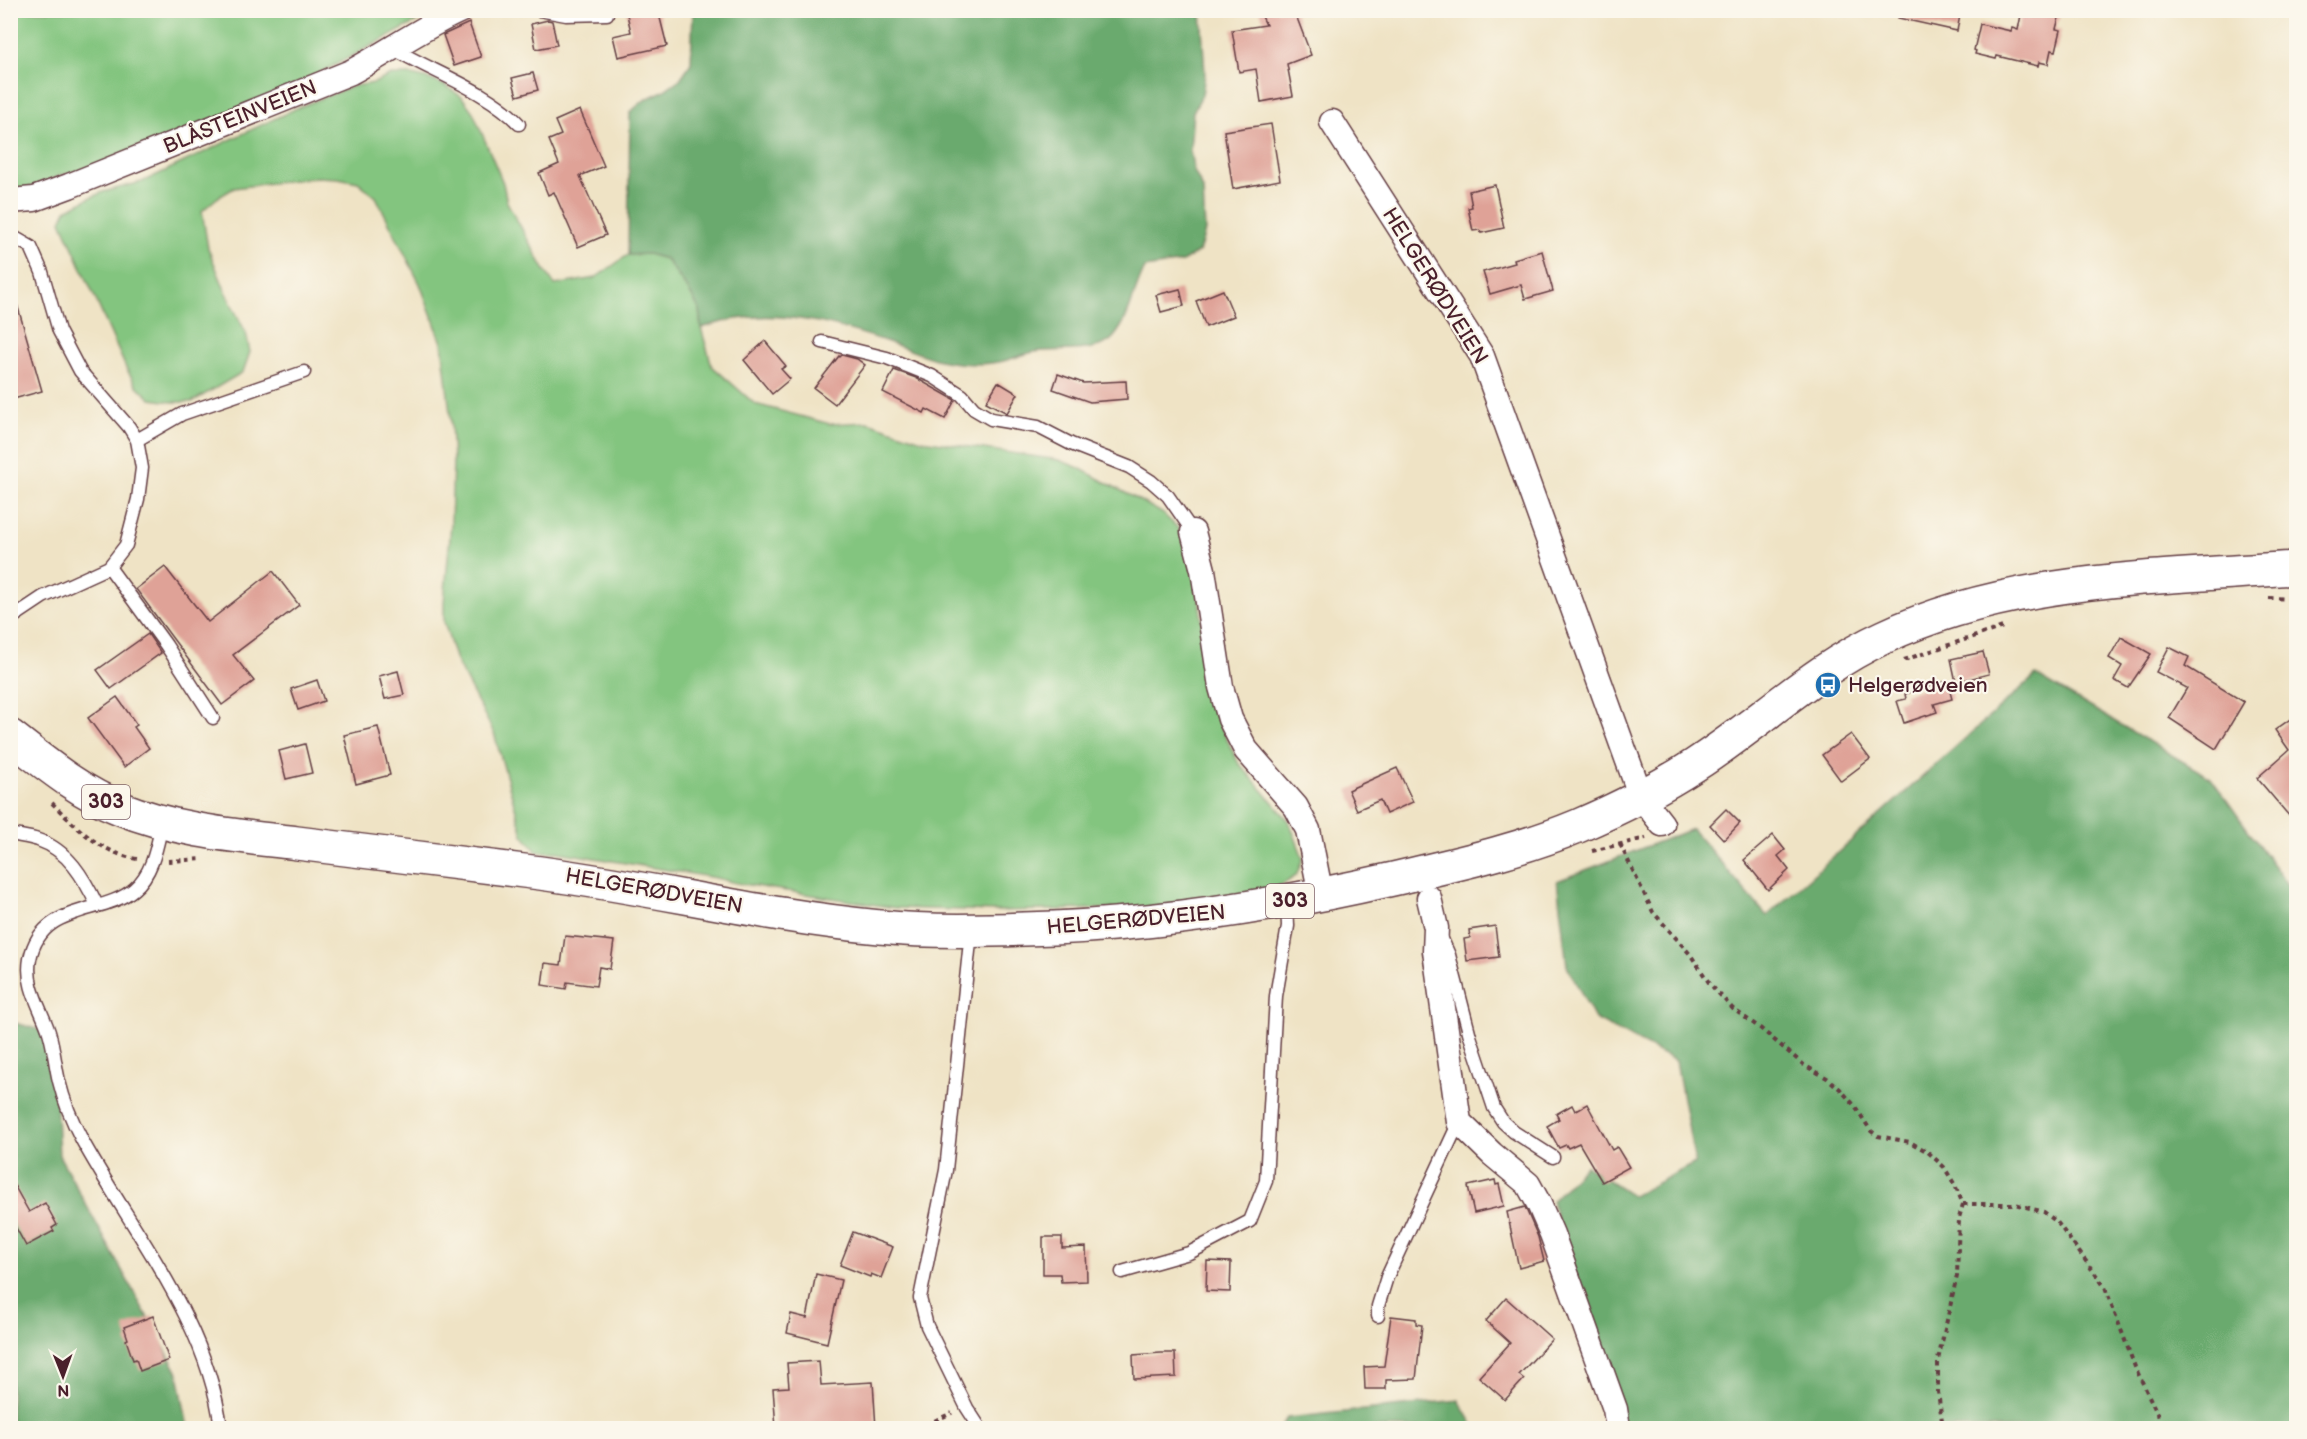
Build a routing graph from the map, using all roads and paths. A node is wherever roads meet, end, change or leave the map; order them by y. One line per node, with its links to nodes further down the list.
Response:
1 (461, 10): 4 (street, BLÅSTEINVEIEN)
2 (539, 10): 3 (lane)
3 (607, 14)
4 (394, 49): 6 (lane); 7 (street, BLÅSTEINVEIEN)
5 (1332, 122): 22 (street, HELGERØDVEIEN)
6 (519, 124)
7 (10, 201)
8 (10, 235): 11 (lane)
9 (822, 342): 12 (lane)
10 (304, 372): 11 (lane)
11 (137, 440): 13 (lane)
12 (1193, 532): 27 (street)
13 (109, 567): 17 (lane); 20 (lane)
14 (2296, 568): 22 (main road, HELGERØDVEIEN / 303)
15 (2265, 598): 16 (path)
16 (2296, 599)
17 (10, 619)
18 (2008, 626): 19 (path)
19 (1895, 663)
20 (213, 718)
21 (10, 736): 23 (main road, HELGERØDVEIEN / 303)
22 (1641, 797): 24 (street); 27 (main road, HELGERØDVEIEN / 303)
23 (163, 822): 30 (lane); 32 (main road, HELGERØDVEIEN / 303)
24 (1662, 824)
25 (10, 834): 30 (lane)
26 (1620, 844): 35 (path)
27 (1321, 895): 29 (main road, HELGERØDVEIEN / 303)
28 (1429, 898): 31 (street)
29 (1287, 902): 32 (main road, HELGERØDVEIEN / 303); 36 (lane)
30 (97, 905): 39 (lane)
31 (1436, 928): 33 (street); 34 (lane)
32 (971, 931): 38 (lane)
33 (1459, 1122): 37 (lane); 42 (street)
34 (1553, 1157)
35 (1963, 1204): 43 (path); 44 (path)
36 (1122, 1272)
37 (1378, 1316)
38 (967, 1408): 40 (path); 41 (lane)
39 (221, 1428)
40 (918, 1428)
41 (980, 1428)
42 (1618, 1428)
43 (1943, 1428)
44 (2159, 1428)

